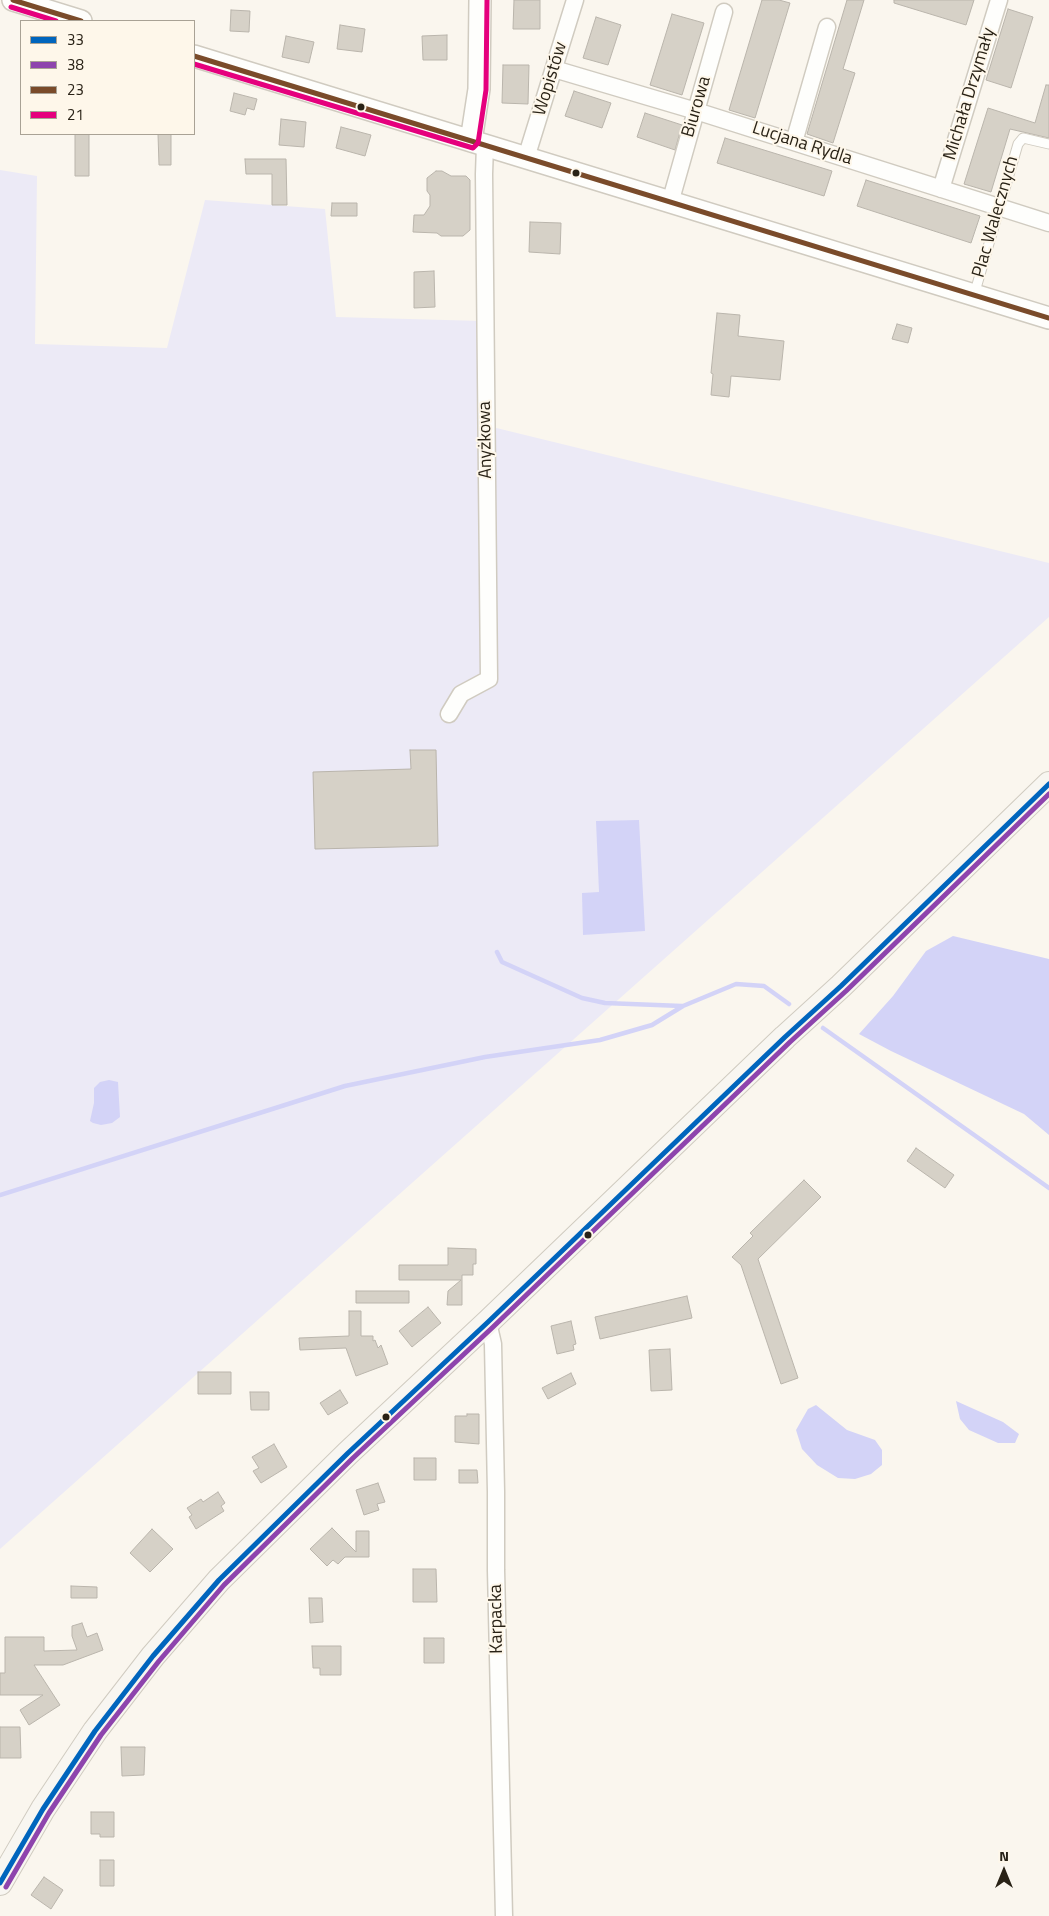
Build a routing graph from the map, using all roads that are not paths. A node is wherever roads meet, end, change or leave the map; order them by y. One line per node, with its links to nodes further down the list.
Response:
1 (12, 0): 6 (street)
2 (480, 0): 12 (street)
3 (575, 0): 9 (street, Wopistów)
4 (999, 0): 15 (street, Michała Drzymały)
5 (724, 12): 10 (street, Biurowa)
6 (78, 20)
7 (827, 27): 11 (street)
8 (195, 56): 12 (street)
9 (554, 69): 10 (street, Lucjana Rydla); 14 (street, Wopistów)
10 (696, 111): 11 (street, Lucjana Rydla); 16 (street, Biurowa)
11 (794, 142): 15 (street, Lucjana Rydla)
12 (478, 143): 14 (street); 21 (street, Anyżkowa)
13 (1049, 144): 17 (lane, Plac Walecznych)
14 (526, 158): 16 (street)
15 (941, 189): 17 (street, Lucjana Rydla)
16 (670, 203): 19 (street)
17 (998, 207): 18 (street, Lucjana Rydla); 19 (lane, Plac Walecznych)
18 (1049, 223)
19 (974, 295): 20 (street)
20 (1049, 318)
21 (449, 714)
22 (1049, 784): 23 (main road)
23 (488, 1322): 24 (main road); 25 (street, Karpacka)
24 (6, 1868)
25 (504, 1916)

